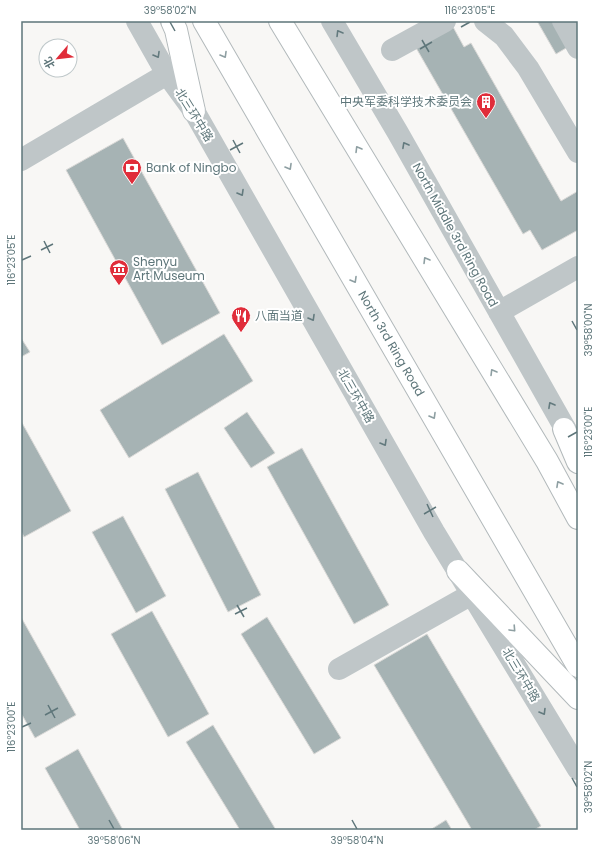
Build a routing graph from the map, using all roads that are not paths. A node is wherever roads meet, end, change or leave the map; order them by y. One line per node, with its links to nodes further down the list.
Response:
1 (137, 21): 11 (street, 北三环中路, one-way to 11)
2 (172, 21): 12 (highway)
3 (204, 21): 23 (highway, North 3rd Ring Road, one-way to 23)
4 (280, 21): 20 (highway, one-way to 4)
5 (332, 21): 16 (street, North Middle 3rd Ring Road, one-way to 5)
6 (445, 21): 10 (street)
7 (485, 21): 13 (street)
8 (563, 21): 9 (street)
9 (578, 48)
10 (392, 50)
11 (167, 74): 12 (street, 北三环中路); 14 (street)
12 (194, 110): 21 (street, 北三环中路, one-way to 21)
13 (578, 152)
14 (21, 160)
15 (578, 266): 16 (street)
16 (499, 312): 17 (street, North Middle 3rd Ring Road, one-way to 16)
17 (564, 429): 18 (street, North Middle 3rd Ring Road); 19 (highway)
18 (578, 450)
19 (578, 462)
20 (578, 518)
21 (458, 571): 22 (street, 北三环中路); 25 (highway, one-way to 25)
22 (472, 594): 24 (street); 26 (street, 北三环中路, one-way to 26)
23 (578, 666)
24 (339, 669)
25 (578, 698)
26 (578, 769)

